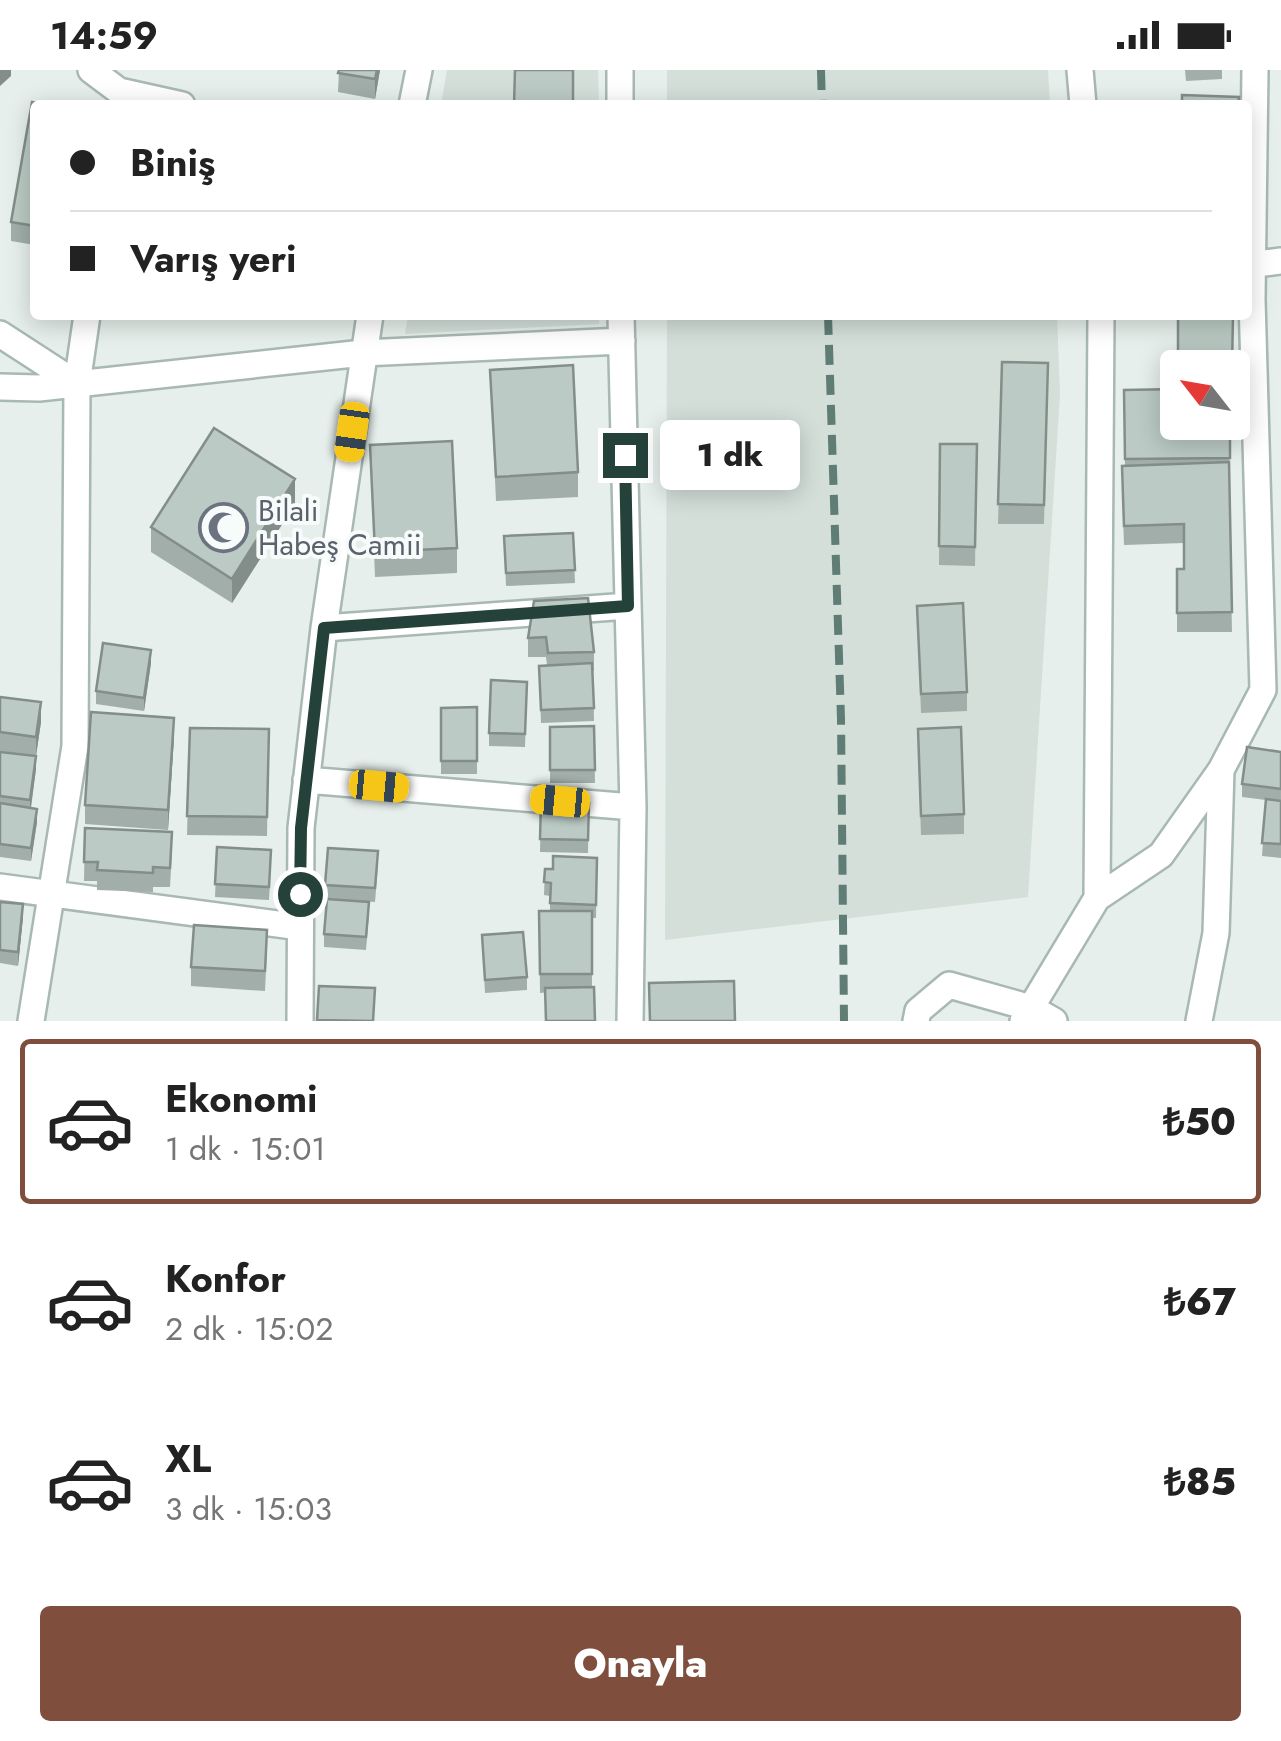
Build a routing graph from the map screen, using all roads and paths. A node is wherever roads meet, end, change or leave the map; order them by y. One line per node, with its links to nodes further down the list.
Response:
1 (91, 70): 6 (street)
2 (420, 70): 8 (street)
3 (620, 70): 9 (street)
4 (1080, 70): 10 (street)
5 (1255, 70): 11 (street)
6 (120, 88): 7 (street)
7 (164, 100)
8 (413, 100)
9 (620, 100)
10 (1083, 100)
11 (1252, 187)
12 (1281, 261): 13 (street)
13 (1252, 265)
14 (86, 320): 21 (street)
15 (369, 320): 20 (street)
16 (1101, 320): 32 (street)
17 (1252, 320): 26 (street)
18 (622, 328): 20 (street); 23 (street)
19 (0, 334): 21 (street)
20 (363, 353): 21 (street); 24 (street)
21 (77, 384): 22 (street); 31 (street)
22 (0, 388)
23 (628, 606): 24 (street); 29 (street)
24 (324, 628): 28 (street)
25 (1281, 670): 26 (street)
26 (1263, 690): 27 (street)
27 (1221, 770): 32 (street); 39 (street)
28 (306, 780): 29 (street); 33 (street)
29 (633, 807): 37 (street)
30 (0, 888): 31 (street)
31 (53, 894): 33 (street); 35 (street)
32 (1097, 898): 34 (street)
33 (300, 927): 36 (street)
34 (1036, 1016): 38 (street)
35 (32, 1021)
36 (300, 1021)
37 (630, 1021)
38 (916, 1021)
39 (1200, 1021)

